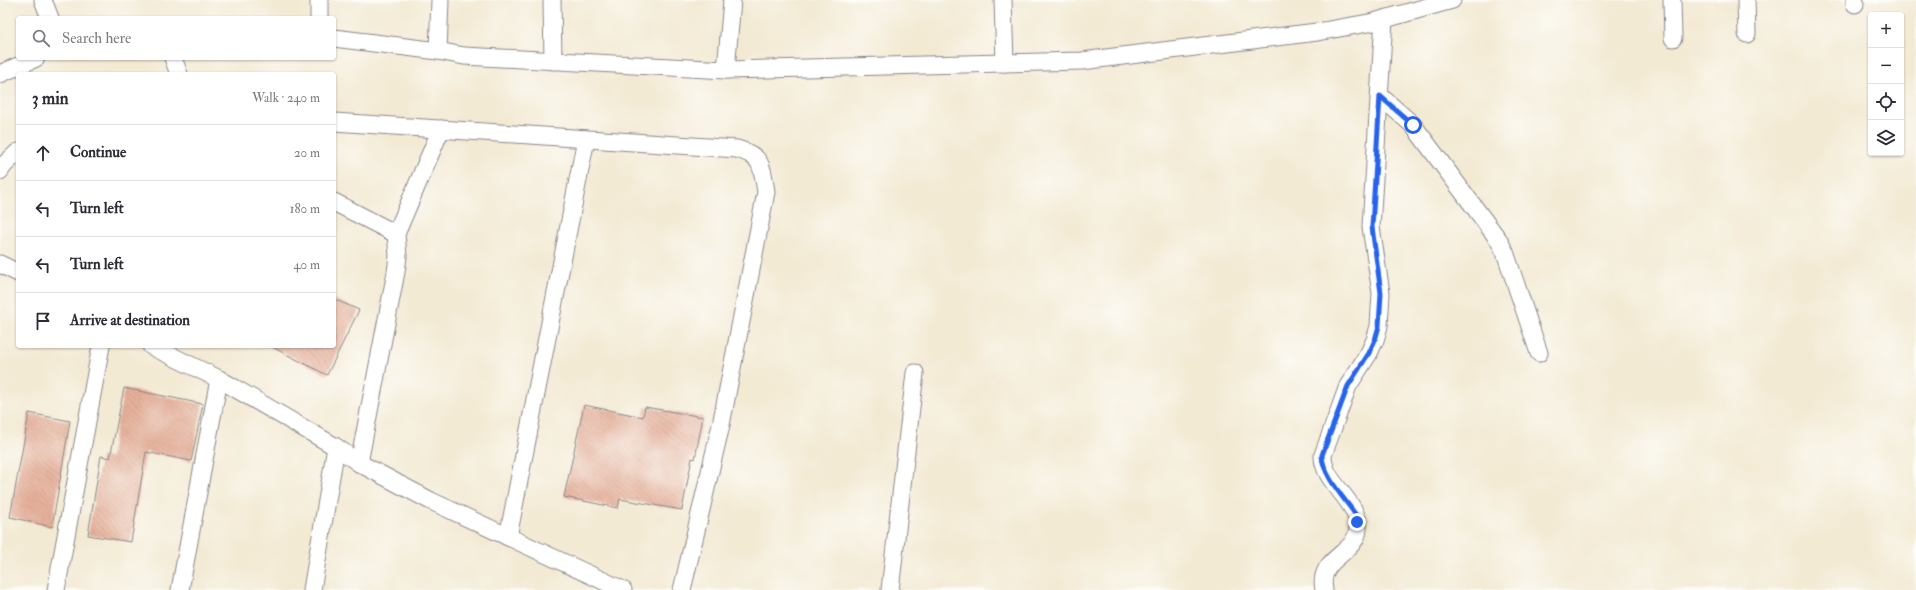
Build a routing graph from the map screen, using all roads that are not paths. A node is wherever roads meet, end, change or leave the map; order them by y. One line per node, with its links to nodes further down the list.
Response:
1 (43, 0): 10 (street)
2 (319, 0): 11 (street)
3 (440, 0): 16 (street)
4 (552, 0): 19 (street)
5 (732, 0): 21 (street)
6 (1002, 0): 20 (street)
7 (1452, 0): 12 (street)
8 (1672, 0): 15 (street)
9 (1746, 0): 13 (street)
10 (49, 16)
11 (319, 16)
12 (1384, 19): 20 (street); 24 (street)
13 (1746, 34)
14 (336, 38): 16 (street)
15 (1673, 38)
16 (438, 51): 19 (street)
17 (32, 60): 23 (street)
18 (174, 60): 22 (street)
19 (553, 61): 21 (street)
20 (1005, 63): 21 (street)
21 (726, 70)
22 (178, 72)
23 (0, 74)
24 (1380, 96): 36 (street); 48 (street)
25 (336, 122): 26 (street)
26 (441, 129): 27 (street); 31 (street)
27 (586, 139): 41 (street); 46 (street)
28 (16, 154): 29 (street)
29 (0, 171)
30 (336, 203): 31 (street)
31 (396, 234): 40 (street)
32 (0, 264): 33 (street)
33 (16, 272)
34 (101, 348): 42 (street)
35 (156, 348): 38 (street)
36 (1539, 353)
37 (915, 373): 47 (street)
38 (219, 379): 39 (street); 43 (street)
39 (336, 447): 40 (street); 44 (street)
40 (359, 463): 41 (street)
41 (508, 537): 45 (street)
42 (56, 590)
43 (180, 590)
44 (312, 590)
45 (623, 590)
46 (682, 590)
47 (890, 590)
48 (1324, 590)

